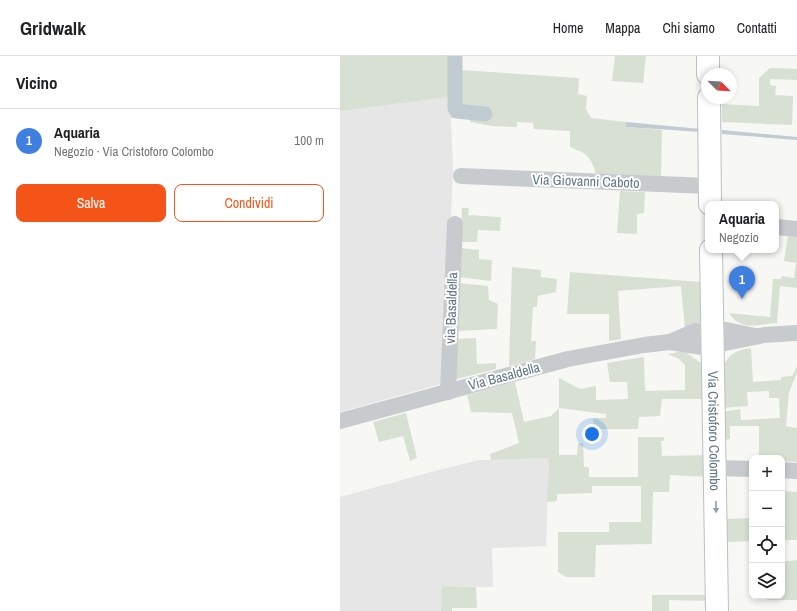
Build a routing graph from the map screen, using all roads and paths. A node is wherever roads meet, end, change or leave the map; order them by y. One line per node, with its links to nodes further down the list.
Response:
1 (708, 56): 2 (main road)
2 (708, 68)
3 (708, 104): 5 (main road)
4 (461, 176): 5 (street, Via Giovanni Caboto)
5 (710, 195)
6 (455, 224): 12 (street, via Basaldella)
7 (779, 227): 8 (street)
8 (797, 229)
9 (711, 253): 11 (main road, Via Cristoforo Colombo)
10 (797, 333): 11 (street, Via Basaldella)
11 (712, 337): 12 (street, Via Basaldella); 14 (main road, Via Cristoforo Colombo)
12 (448, 392): 13 (street, Via Basaldella)
13 (340, 421)
14 (716, 468): 15 (street); 18 (main road, Via Cristoforo Colombo, one-way to 18)
15 (749, 469)
16 (785, 470): 17 (street)
17 (797, 471)
18 (717, 611)

